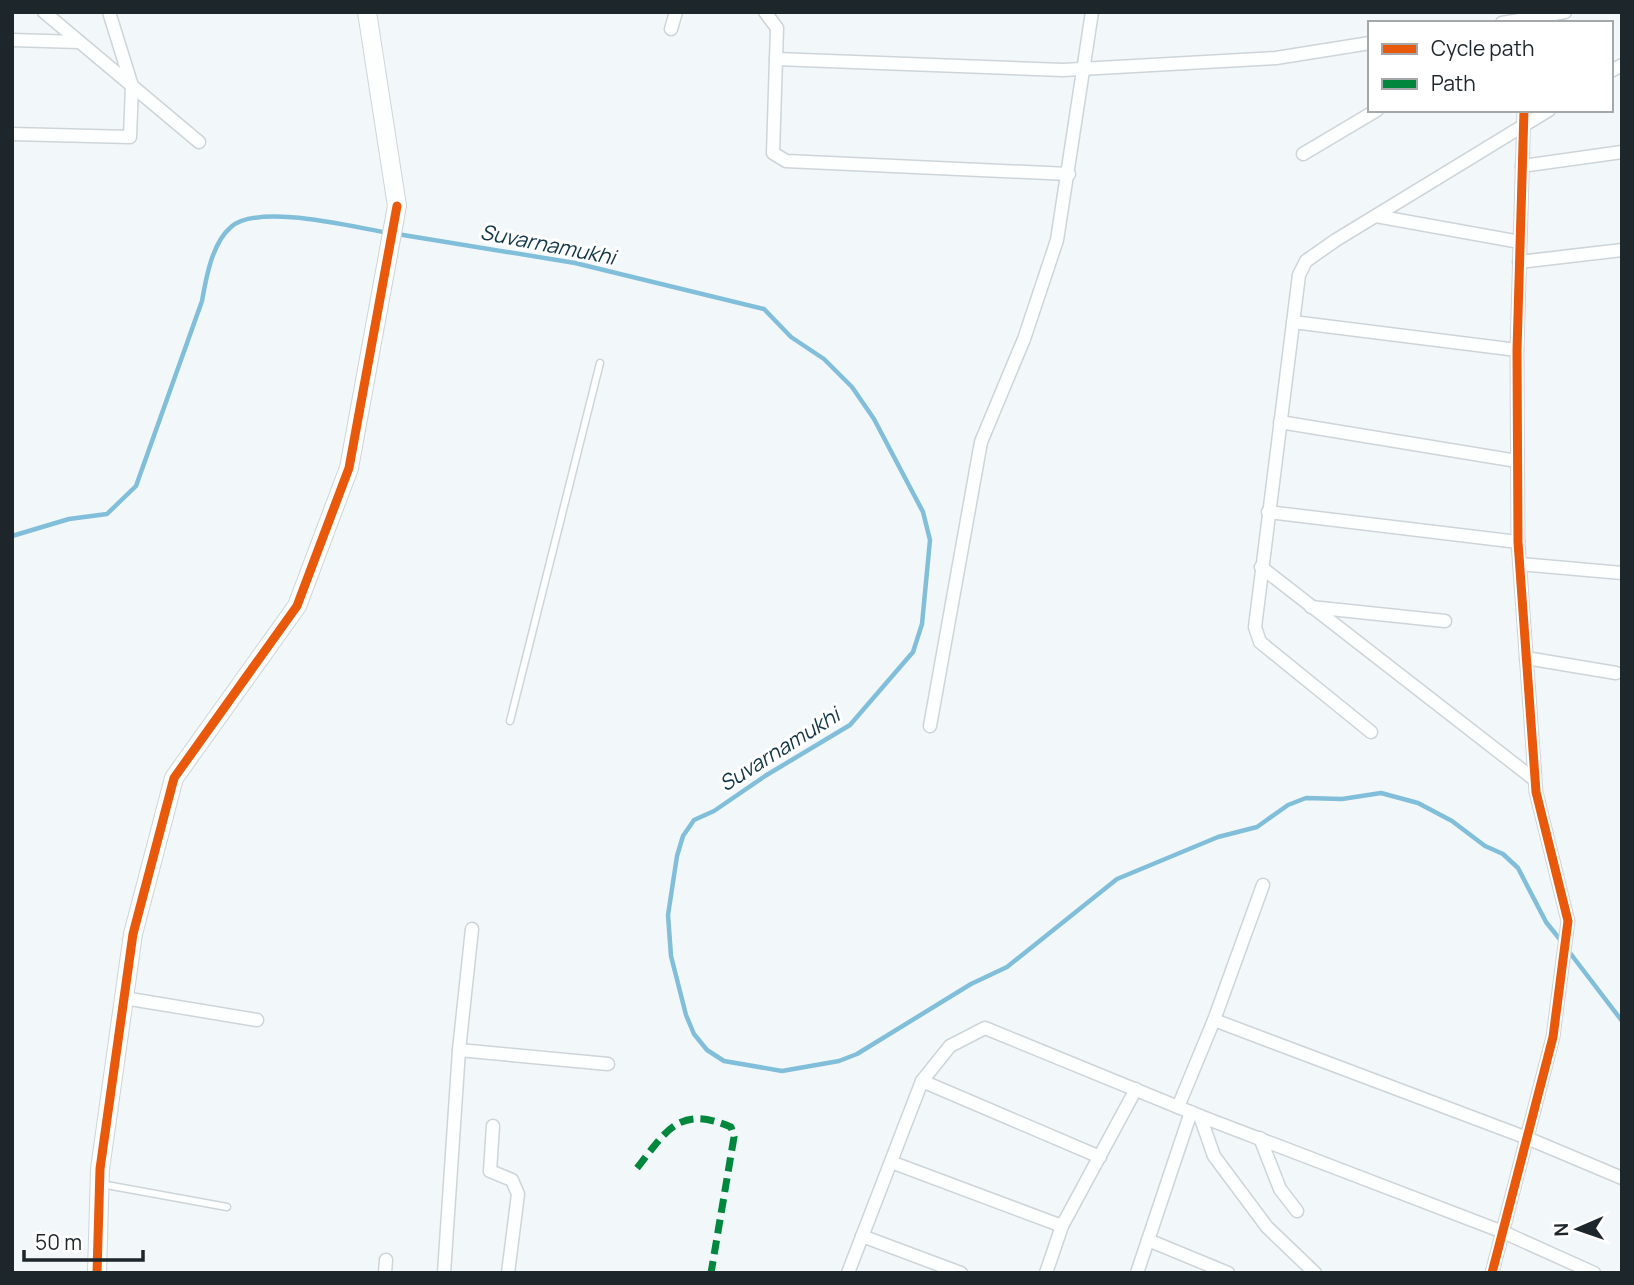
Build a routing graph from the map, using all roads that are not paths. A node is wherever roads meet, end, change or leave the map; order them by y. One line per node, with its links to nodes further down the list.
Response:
1 (44, 12): 11 (street)
2 (109, 12): 15 (street)
3 (367, 12): 50 (street)
4 (676, 12): 9 (street)
5 (765, 12): 13 (street)
6 (1092, 12): 14 (street)
7 (1565, 12): 8 (street)
8 (1527, 18)
9 (671, 29)
10 (12, 40): 11 (street)
11 (79, 41): 15 (street)
12 (1368, 43): 14 (street)
13 (776, 59): 14 (street); 25 (street)
14 (1083, 69): 25 (street)
15 (132, 86): 20 (street); 21 (street)
16 (1374, 112): 23 (street)
17 (1524, 112): 19 (street)
18 (1546, 112): 19 (street)
19 (1524, 126): 24 (street); 26 (street)
20 (12, 134)
21 (199, 142)
22 (1622, 152): 24 (street)
23 (1303, 155)
24 (1522, 166): 27 (street)
25 (1069, 174): 45 (street)
26 (1376, 216): 27 (street); 30 (street)
27 (1520, 243): 29 (street)
28 (1622, 250): 29 (street)
29 (1519, 262): 31 (street)
30 (1293, 322): 31 (street); 33 (street)
31 (1517, 350): 34 (street)
32 (600, 363): 44 (lane)
33 (1280, 422): 34 (street); 35 (street)
34 (1517, 461): 36 (street)
35 (1268, 512): 36 (street); 38 (street)
36 (1518, 542): 37 (street)
37 (1520, 564): 39 (street); 42 (street)
38 (1261, 567): 40 (street); 46 (street)
39 (1622, 573)
40 (1311, 607): 41 (street); 47 (street)
41 (1445, 621)
42 (1526, 658): 43 (street); 47 (street)
43 (1616, 673)
44 (510, 721)
45 (929, 726)
46 (1371, 732)
47 (1535, 780): 61 (street)
48 (1263, 885): 52 (street)
49 (472, 929): 53 (street)
50 (124, 998): 51 (street); 65 (street)
51 (257, 1020)
52 (1214, 1020): 57 (street); 61 (street)
53 (459, 1051): 54 (street); 73 (street)
54 (608, 1063)
55 (922, 1081): 56 (street); 62 (street); 63 (street)
56 (1136, 1089): 57 (street); 62 (street)
57 (1178, 1107): 58 (street)
58 (1196, 1114): 60 (street); 71 (street); 80 (street)
59 (494, 1126): 74 (street)
60 (1260, 1138): 67 (street); 69 (street)
61 (1527, 1138): 64 (street); 69 (street)
62 (1100, 1157): 68 (street)
63 (891, 1162): 68 (street); 70 (street)
64 (1622, 1178)
65 (99, 1184): 66 (lane); 72 (street)
66 (227, 1207)
67 (1297, 1211)
68 (1062, 1226): 77 (street)
69 (1503, 1232): 81 (street); 82 (street)
70 (862, 1236): 75 (street); 76 (street)
71 (1148, 1240): 78 (street); 79 (street)
72 (97, 1273)
73 (444, 1273)
74 (508, 1273)
75 (848, 1273)
76 (961, 1273)
77 (1046, 1273)
78 (1137, 1273)
79 (1228, 1273)
80 (1315, 1273)
81 (1492, 1273)
82 (1594, 1273)

